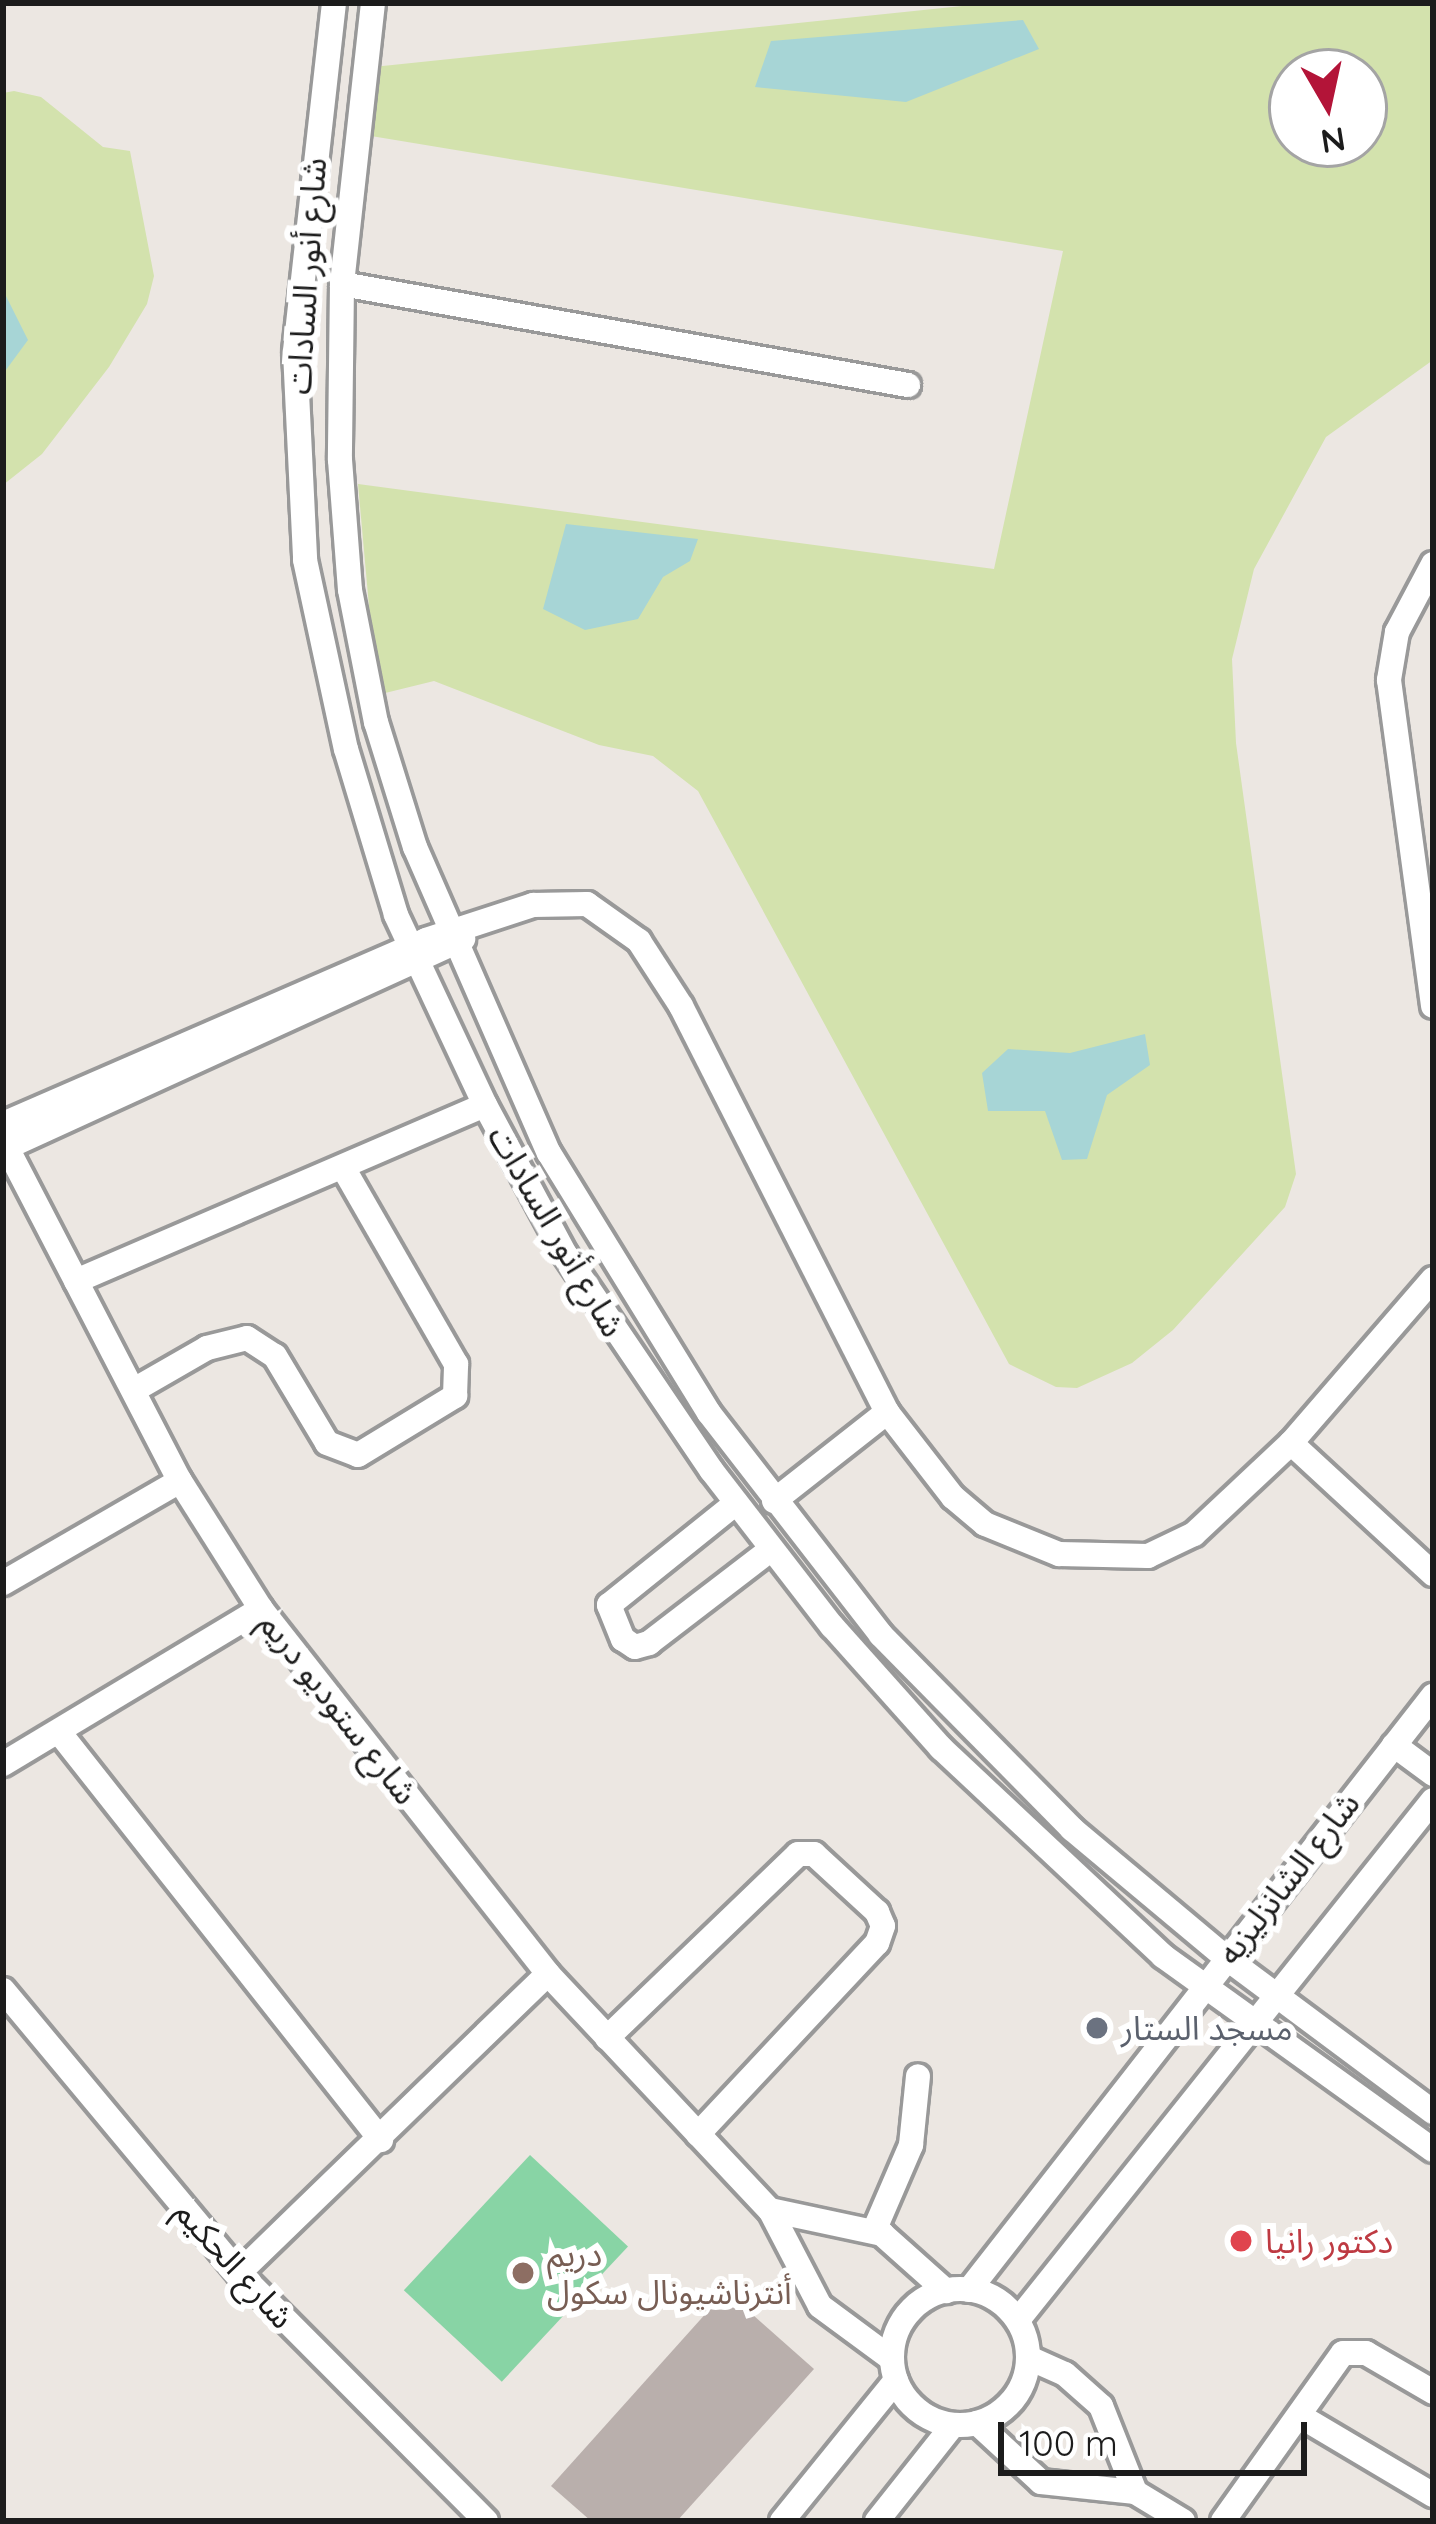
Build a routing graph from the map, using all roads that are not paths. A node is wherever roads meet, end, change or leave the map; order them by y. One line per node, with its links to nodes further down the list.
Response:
1 (334, 3): 7 (street, شارع أنور السادات)
2 (373, 3): 3 (street, شارع أنور السادات)
3 (342, 284): 4 (street); 6 (street, شارع أنور السادات)
4 (908, 385)
5 (1433, 564): 8 (street)
6 (450, 939): 7 (street); 15 (street); 18 (street, شارع أنور السادات)
7 (412, 957): 9 (street, شارع أنور السادات); 10 (street)
8 (1433, 1006)
9 (484, 1105): 11 (street); 19 (street, شارع أنور السادات)
10 (4, 1140): 13 (street, شارع ستوديو دريم)
11 (344, 1169): 13 (street); 14 (street)
12 (1433, 1279): 16 (street)
13 (76, 1281): 14 (street, شارع ستوديو دريم)
14 (134, 1390): 17 (street, شارع ستوديو دريم)
15 (887, 1412): 16 (street); 18 (street)
16 (1291, 1443): 21 (street)
17 (179, 1481): 22 (street); 23 (street, شارع ستوديو دريم)
18 (774, 1501): 30 (street, شارع أنور السادات)
19 (736, 1503): 20 (street, شارع أنور السادات); 20 (street)
20 (770, 1550): 32 (street, شارع أنور السادات)
21 (1433, 1574)
22 (3, 1582)
23 (261, 1610): 25 (street); 31 (street, شارع ستوديو دريم)
24 (1433, 1696): 26 (street, شارع الشانزليزيه)
25 (59, 1732): 27 (street); 40 (street)
26 (1394, 1744): 28 (street); 30 (street, شارع الشانزليزيه)
27 (3, 1764)
28 (1433, 1774)
29 (1433, 1800): 34 (street, شارع الشانزليزيه)
30 (1225, 1958): 32 (street, شارع الشانزليزيه); 34 (street, شارع أنور السادات)
31 (548, 1974): 36 (street, شارع ستوديو دريم); 40 (street)
32 (1202, 1987): 35 (street, شارع أنور السادات); 45 (street, شارع الشانزليزيه)
33 (3, 1990): 44 (street, شارع الحكيم)
34 (1274, 1995): 35 (street, شارع الشانزليزيه); 38 (street, شارع أنور السادات)
35 (1253, 2022): 41 (street, شارع أنور السادات); 46 (street, شارع الشانزليزيه)
36 (607, 2038): 39 (street, شارع ستوديو دريم); 39 (street)
37 (918, 2076): 43 (street)
38 (1433, 2112)
39 (698, 2134): 42 (street, شارع ستوديو دريم)
40 (381, 2140): 44 (street)
41 (1433, 2150)
42 (770, 2210): 43 (street); 48 (street, شارع ستوديو دريم)
43 (874, 2231): 45 (street)
44 (239, 2273): 54 (street, شارع الحكيم)
45 (957, 2290): 46 (street); 48 (street)
46 (1018, 2320): 47 (street)
47 (1029, 2358): 51 (street); 52 (street)
48 (894, 2370): 51 (street); 55 (street)
49 (1429, 2381): 50 (street)
50 (1300, 2416): 53 (street); 58 (street)
51 (965, 2424): 52 (street); 56 (street)
52 (1135, 2492): 57 (street)
53 (1433, 2495)
54 (486, 2521)
55 (782, 2521)
56 (877, 2521)
57 (1183, 2521)
58 (1223, 2521)

